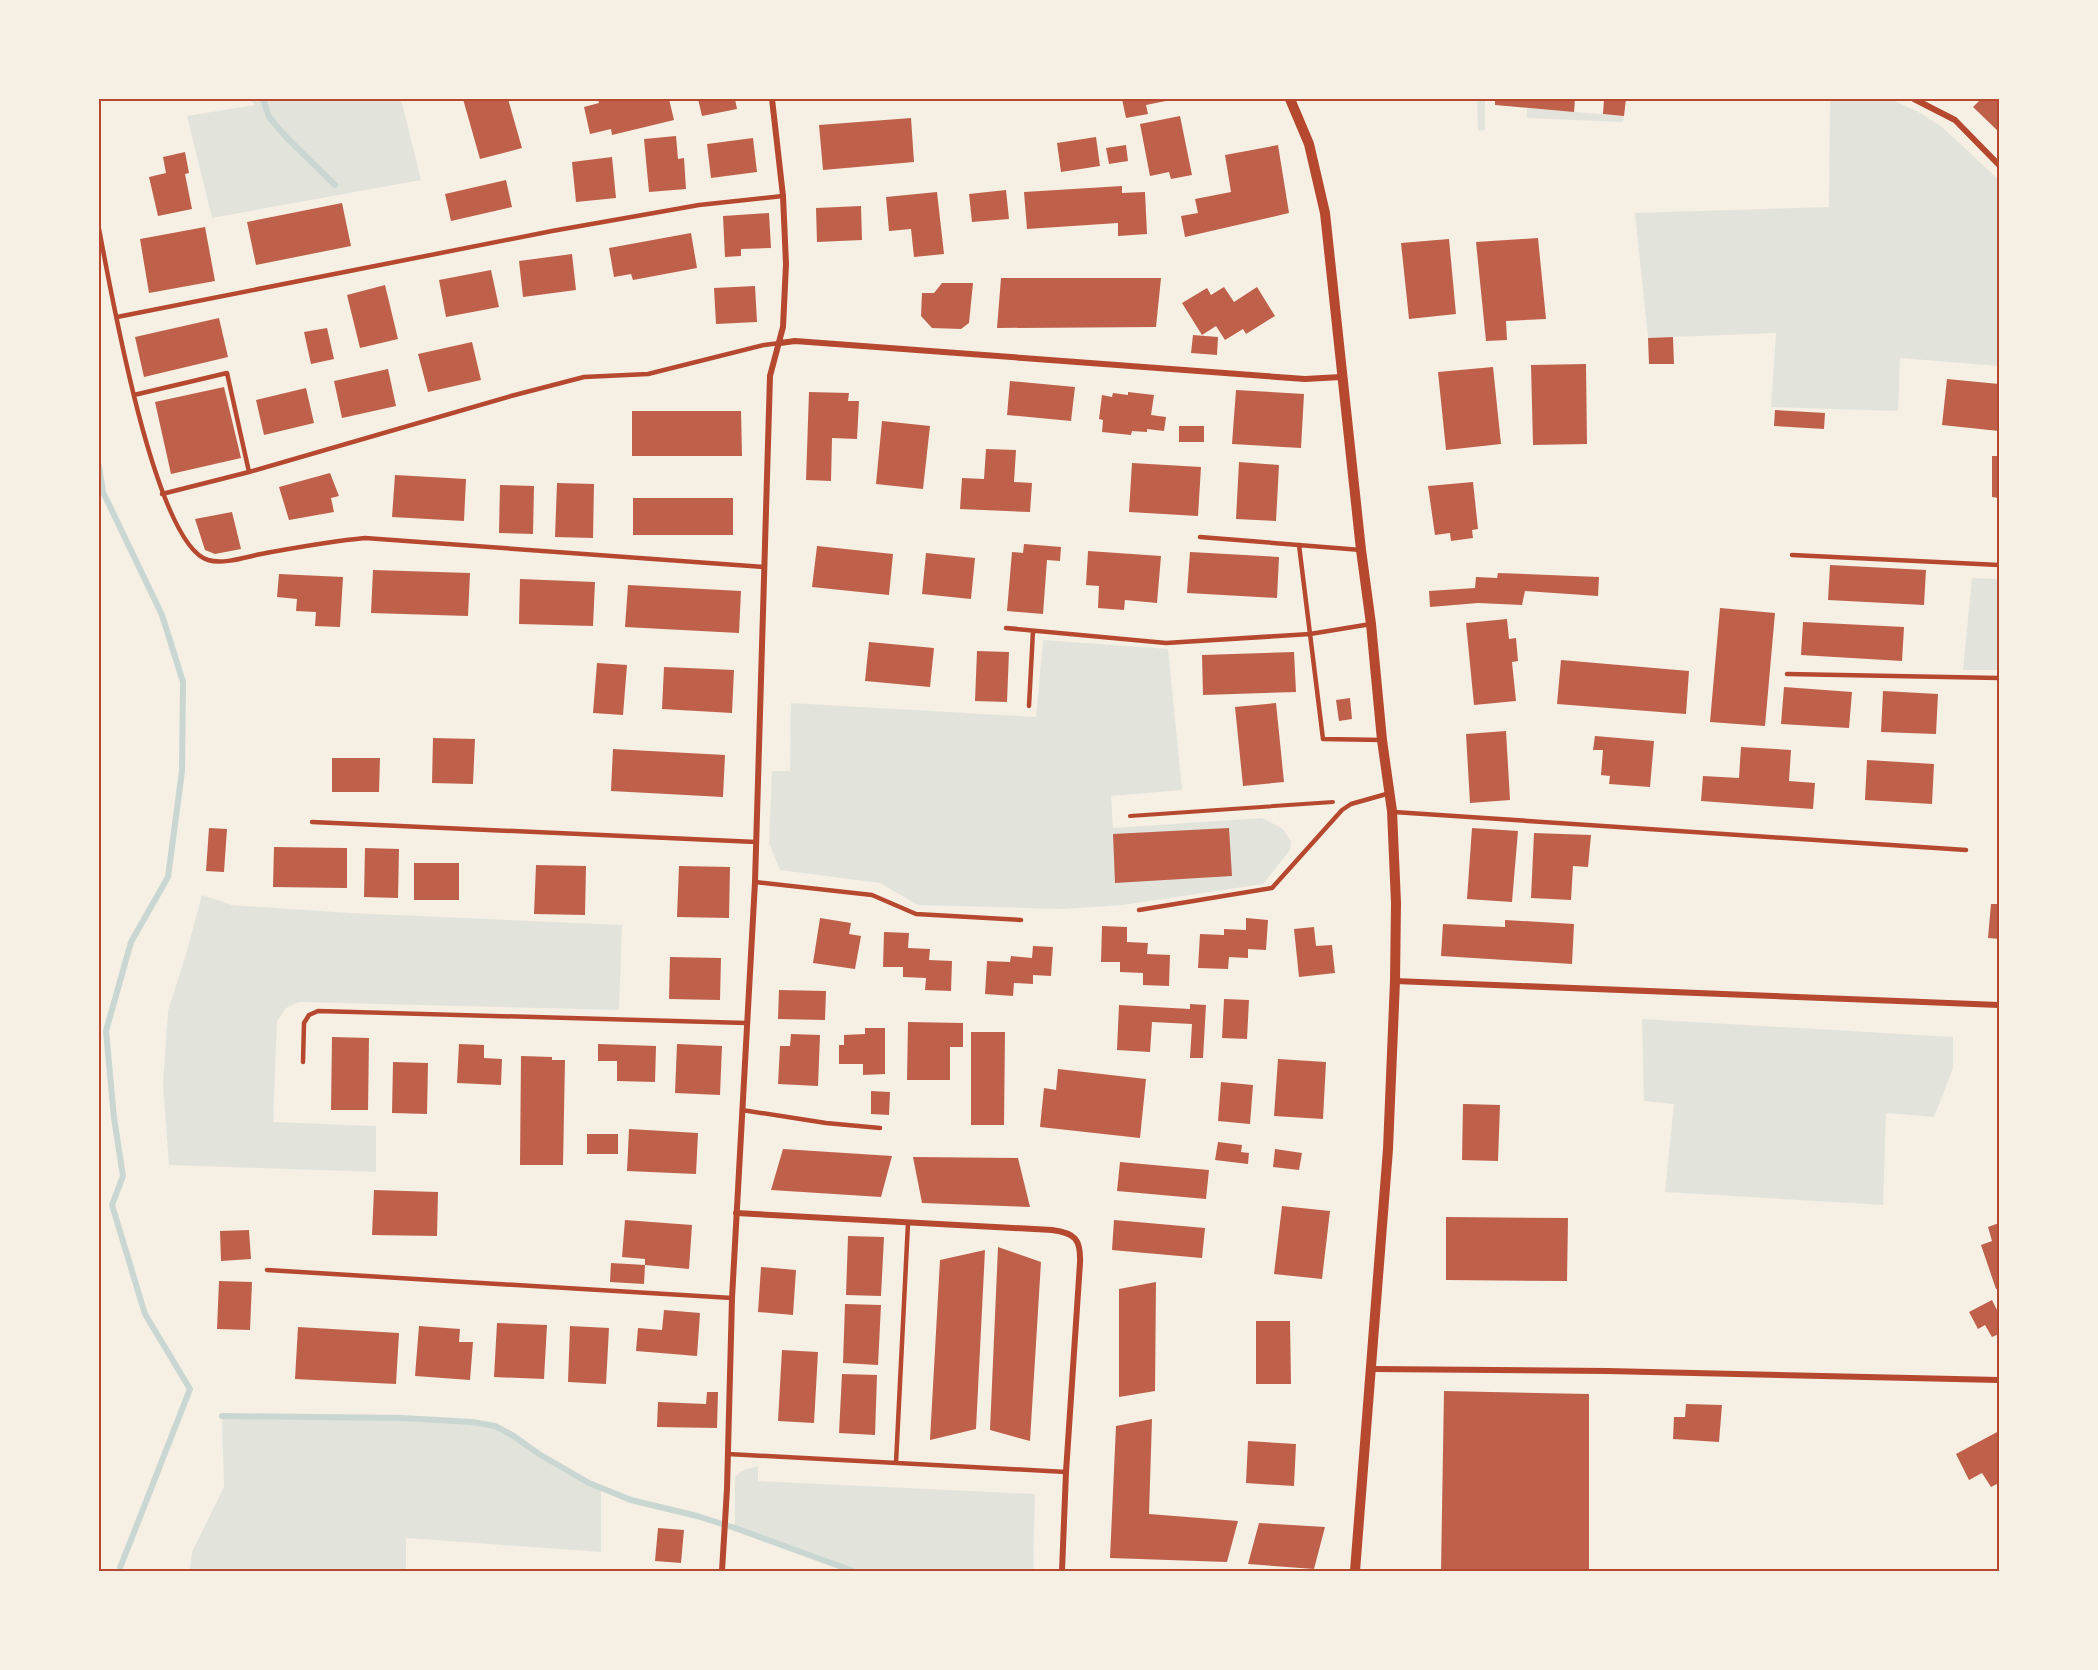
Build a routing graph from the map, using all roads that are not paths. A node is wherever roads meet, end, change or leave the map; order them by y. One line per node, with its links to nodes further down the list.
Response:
1 (772, 99): 6 (street)
2 (1290, 99): 10 (street)
3 (1927, 99): 4 (lane)
4 (1917, 101): 5 (street)
5 (1999, 165)
6 (783, 196): 8 (lane); 9 (street)
7 (99, 229): 8 (lane)
8 (117, 317): 11 (lane)
9 (780, 342): 10 (street); 12 (lane); 19 (street)
10 (1341, 377): 16 (street)
11 (134, 395): 12 (lane); 13 (lane)
12 (249, 472): 13 (lane)
13 (162, 494): 19 (lane)
14 (1200, 537): 15 (lane)
15 (1299, 545): 16 (lane); 23 (lane)
16 (1361, 550): 20 (street)
17 (1792, 555): 18 (lane)
18 (1999, 566)
19 (764, 567): 31 (street)
20 (1371, 624): 23 (lane); 27 (street)
21 (1006, 628): 22 (lane)
22 (1033, 631): 23 (lane); 26 (lane)
23 (1310, 634): 27 (lane)
24 (1787, 674): 25 (lane)
25 (1999, 678)
26 (1029, 706)
27 (1382, 740): 28 (street)
28 (1390, 793): 29 (street); 34 (lane)
29 (1392, 811): 32 (lane); 36 (street)
30 (312, 822): 31 (lane)
31 (756, 842): 33 (street)
32 (1966, 850)
33 (755, 882): 35 (lane); 38 (street)
34 (1139, 910)
35 (1021, 920)
36 (1395, 981): 37 (street); 46 (street)
37 (1999, 1005)
38 (746, 1023): 39 (lane); 40 (street)
39 (303, 1062)
40 (742, 1110): 41 (lane); 42 (street)
41 (880, 1128)
42 (736, 1213): 43 (street); 45 (street)
43 (908, 1223): 49 (lane); 50 (street)
44 (267, 1270): 45 (lane)
45 (732, 1298): 48 (street)
46 (1370, 1369): 47 (street); 53 (street)
47 (1999, 1380)
48 (728, 1454): 49 (lane); 51 (street)
49 (896, 1463): 50 (lane)
50 (1066, 1472): 52 (street)
51 (722, 1571)
52 (1062, 1571)
53 (1354, 1571)

